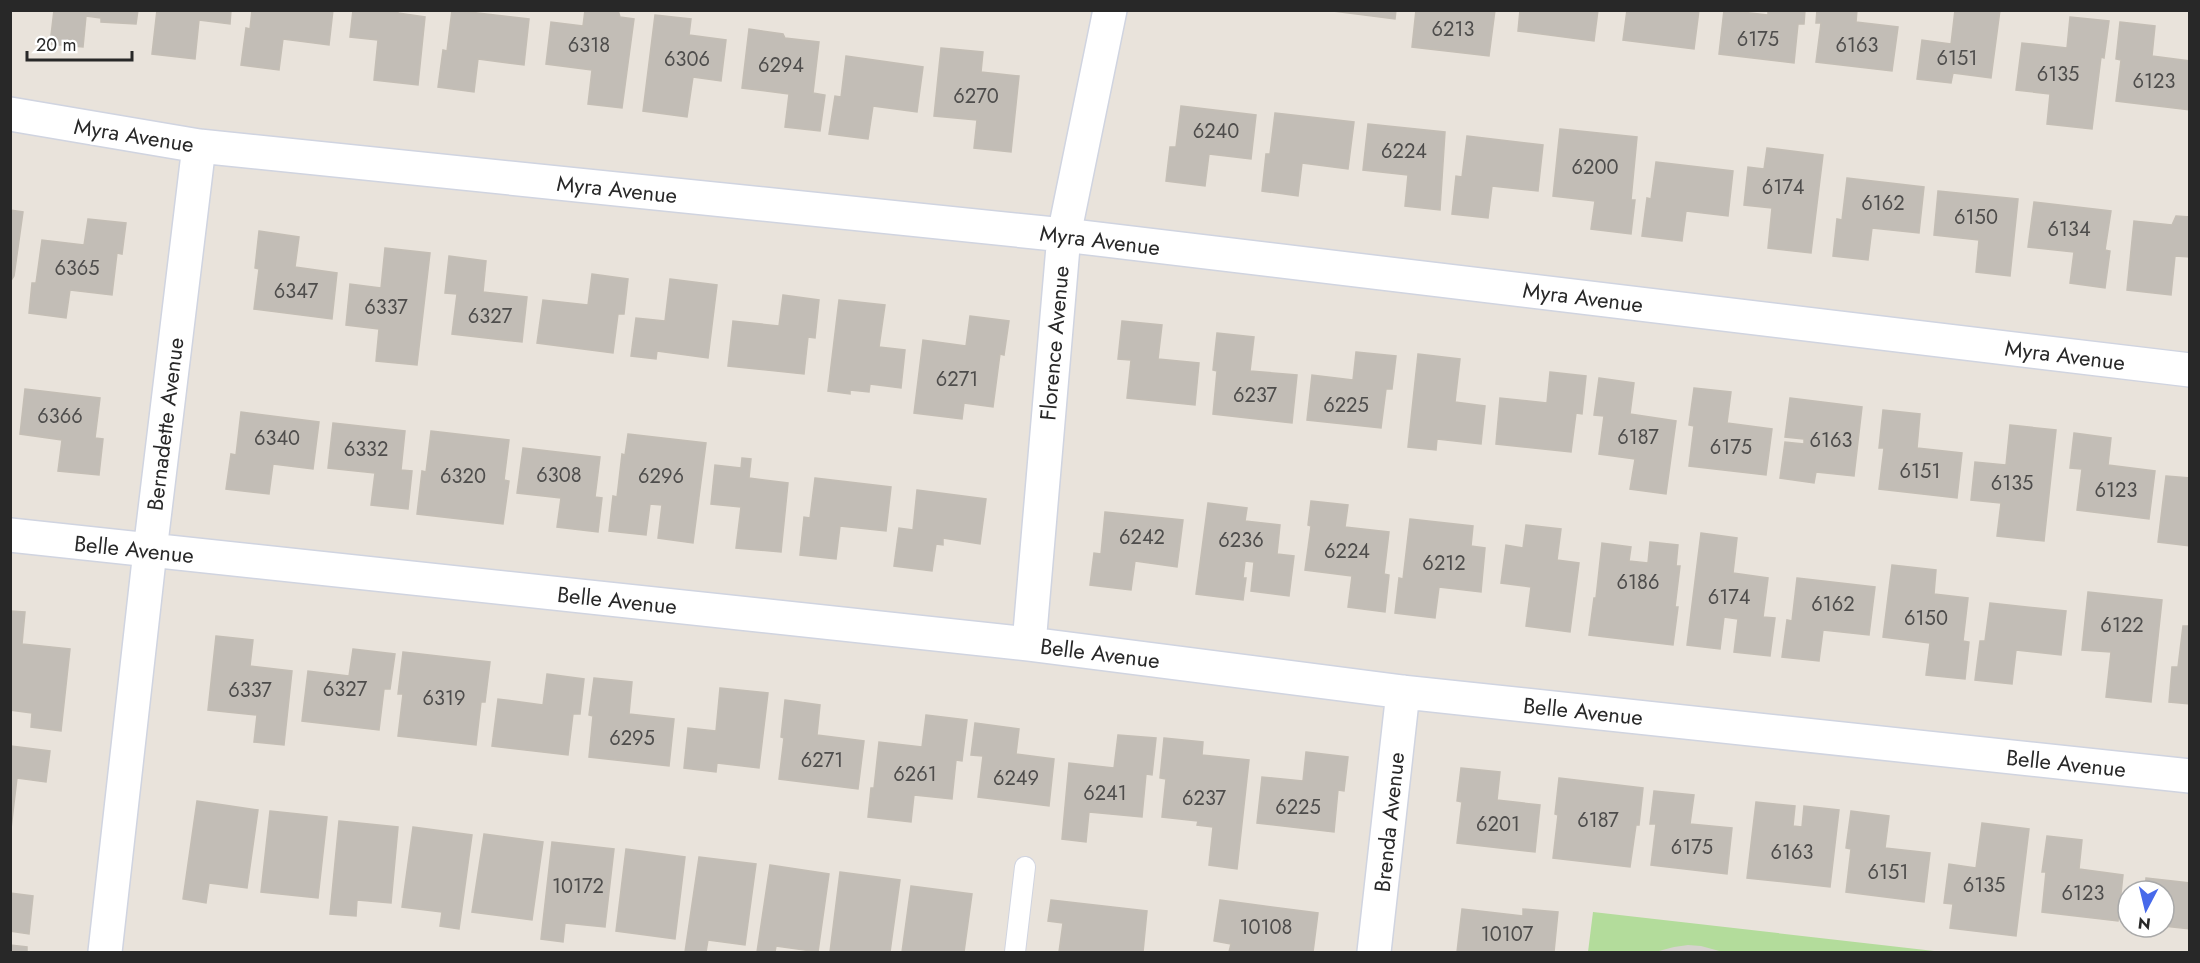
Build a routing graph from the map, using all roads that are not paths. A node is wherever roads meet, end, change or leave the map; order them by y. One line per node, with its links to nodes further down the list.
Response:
1 (1110, 10): 4 (street, Florence Avenue)
2 (10, 114): 3 (street, Myra Avenue)
3 (199, 146): 4 (street, Myra Avenue); 7 (street, Bernadette Avenue)
4 (1064, 235): 5 (street, Myra Avenue); 8 (street, Florence Avenue)
5 (2190, 370)
6 (10, 535): 7 (street, Belle Avenue)
7 (150, 551): 8 (street, Belle Avenue); 12 (street, Bernadette Avenue)
8 (1029, 644): 9 (street, Belle Avenue)
9 (1403, 692): 10 (street, Belle Avenue); 14 (street, Brenda Avenue)
10 (2190, 776)
11 (1025, 867): 13 (lane)
12 (105, 952)
13 (1015, 952)
14 (1374, 952)

